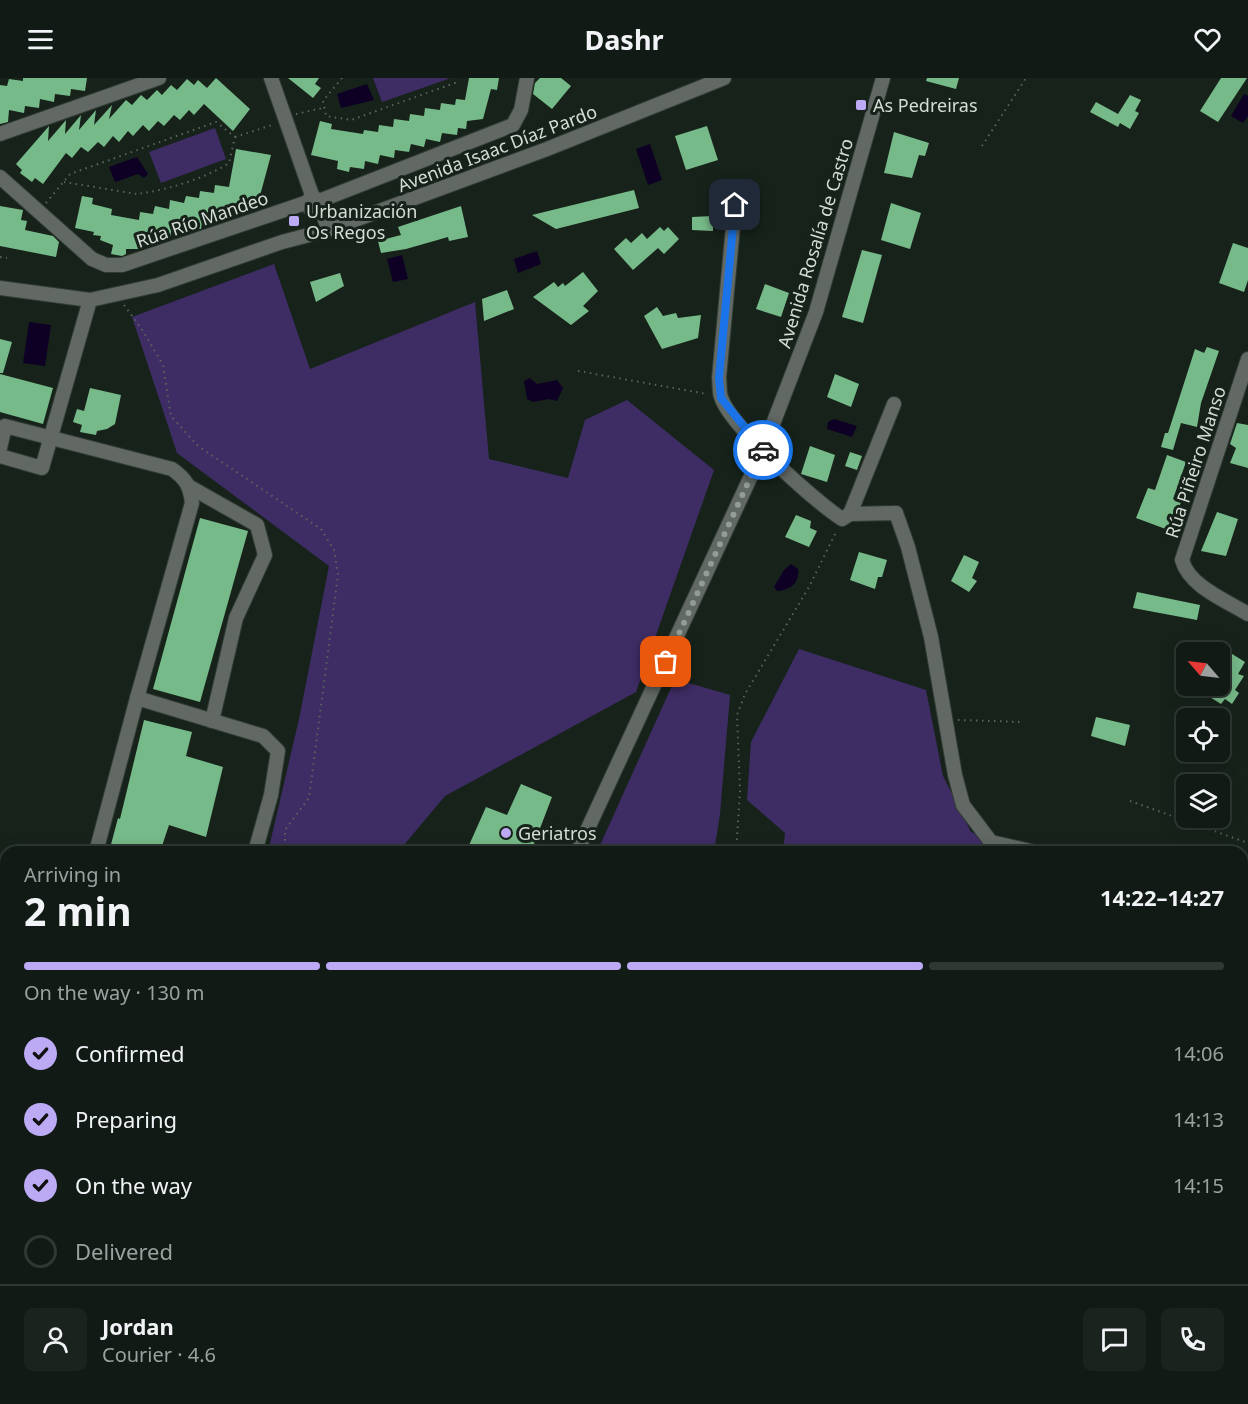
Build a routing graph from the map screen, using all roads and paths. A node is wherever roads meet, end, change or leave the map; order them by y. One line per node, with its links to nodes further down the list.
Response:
1 (159, 78): 13 (street)
2 (271, 78): 12 (street)
3 (342, 78): 11 (path)
4 (453, 78): 11 (path)
5 (527, 78): 18 (street, Rúa Río Mandeo)
6 (724, 78): 21 (street, Avenida Isaac Díaz Pardo)
7 (877, 78): 10 (street, Avenida Rosalía de Castro)
8 (883, 78): 10 (street, Avenida Rosalía de Castro)
9 (1026, 78): 15 (path)
10 (877, 104): 32 (street, Avenida Rosalía de Castro)
11 (324, 108): 12 (path)
12 (285, 118): 14 (path); 18 (street)
13 (0, 134)
14 (235, 137): 17 (path); 17 (path)
15 (982, 146)
16 (0, 177): 20 (street)
17 (64, 182): 20 (path)
18 (315, 202): 20 (street, Rúa Río Mandeo); 21 (street)
19 (735, 205): 28 (street)
20 (39, 212)
21 (328, 230): 25 (street, Avenida Isaac Díaz Pardo)
22 (0, 257): 23 (path)
23 (7, 258)
24 (0, 288): 25 (street, Avenida Isaac Díaz Pardo)
25 (90, 300): 30 (street)
26 (1247, 366): 36 (street, Rúa Piñeiro Manso)
27 (578, 371): 28 (path)
28 (721, 398): 32 (street)
29 (894, 404): 35 (street)
30 (51, 436): 31 (street); 33 (street); 34 (street)
31 (0, 448)
32 (763, 450): 35 (street); 45 (street, Avenida Rosalía de Castro)
33 (0, 456)
34 (190, 487): 37 (street); 39 (street)
35 (846, 516): 38 (street); 46 (path)
36 (1248, 614)
37 (137, 698): 39 (street); 43 (street)
38 (946, 720): 40 (path); 47 (street)
39 (212, 721): 44 (street)
40 (1023, 722)
41 (1130, 801): 42 (path)
42 (1248, 843)
43 (98, 846)
44 (257, 846)
45 (580, 846)
46 (736, 846)
47 (1006, 846)

